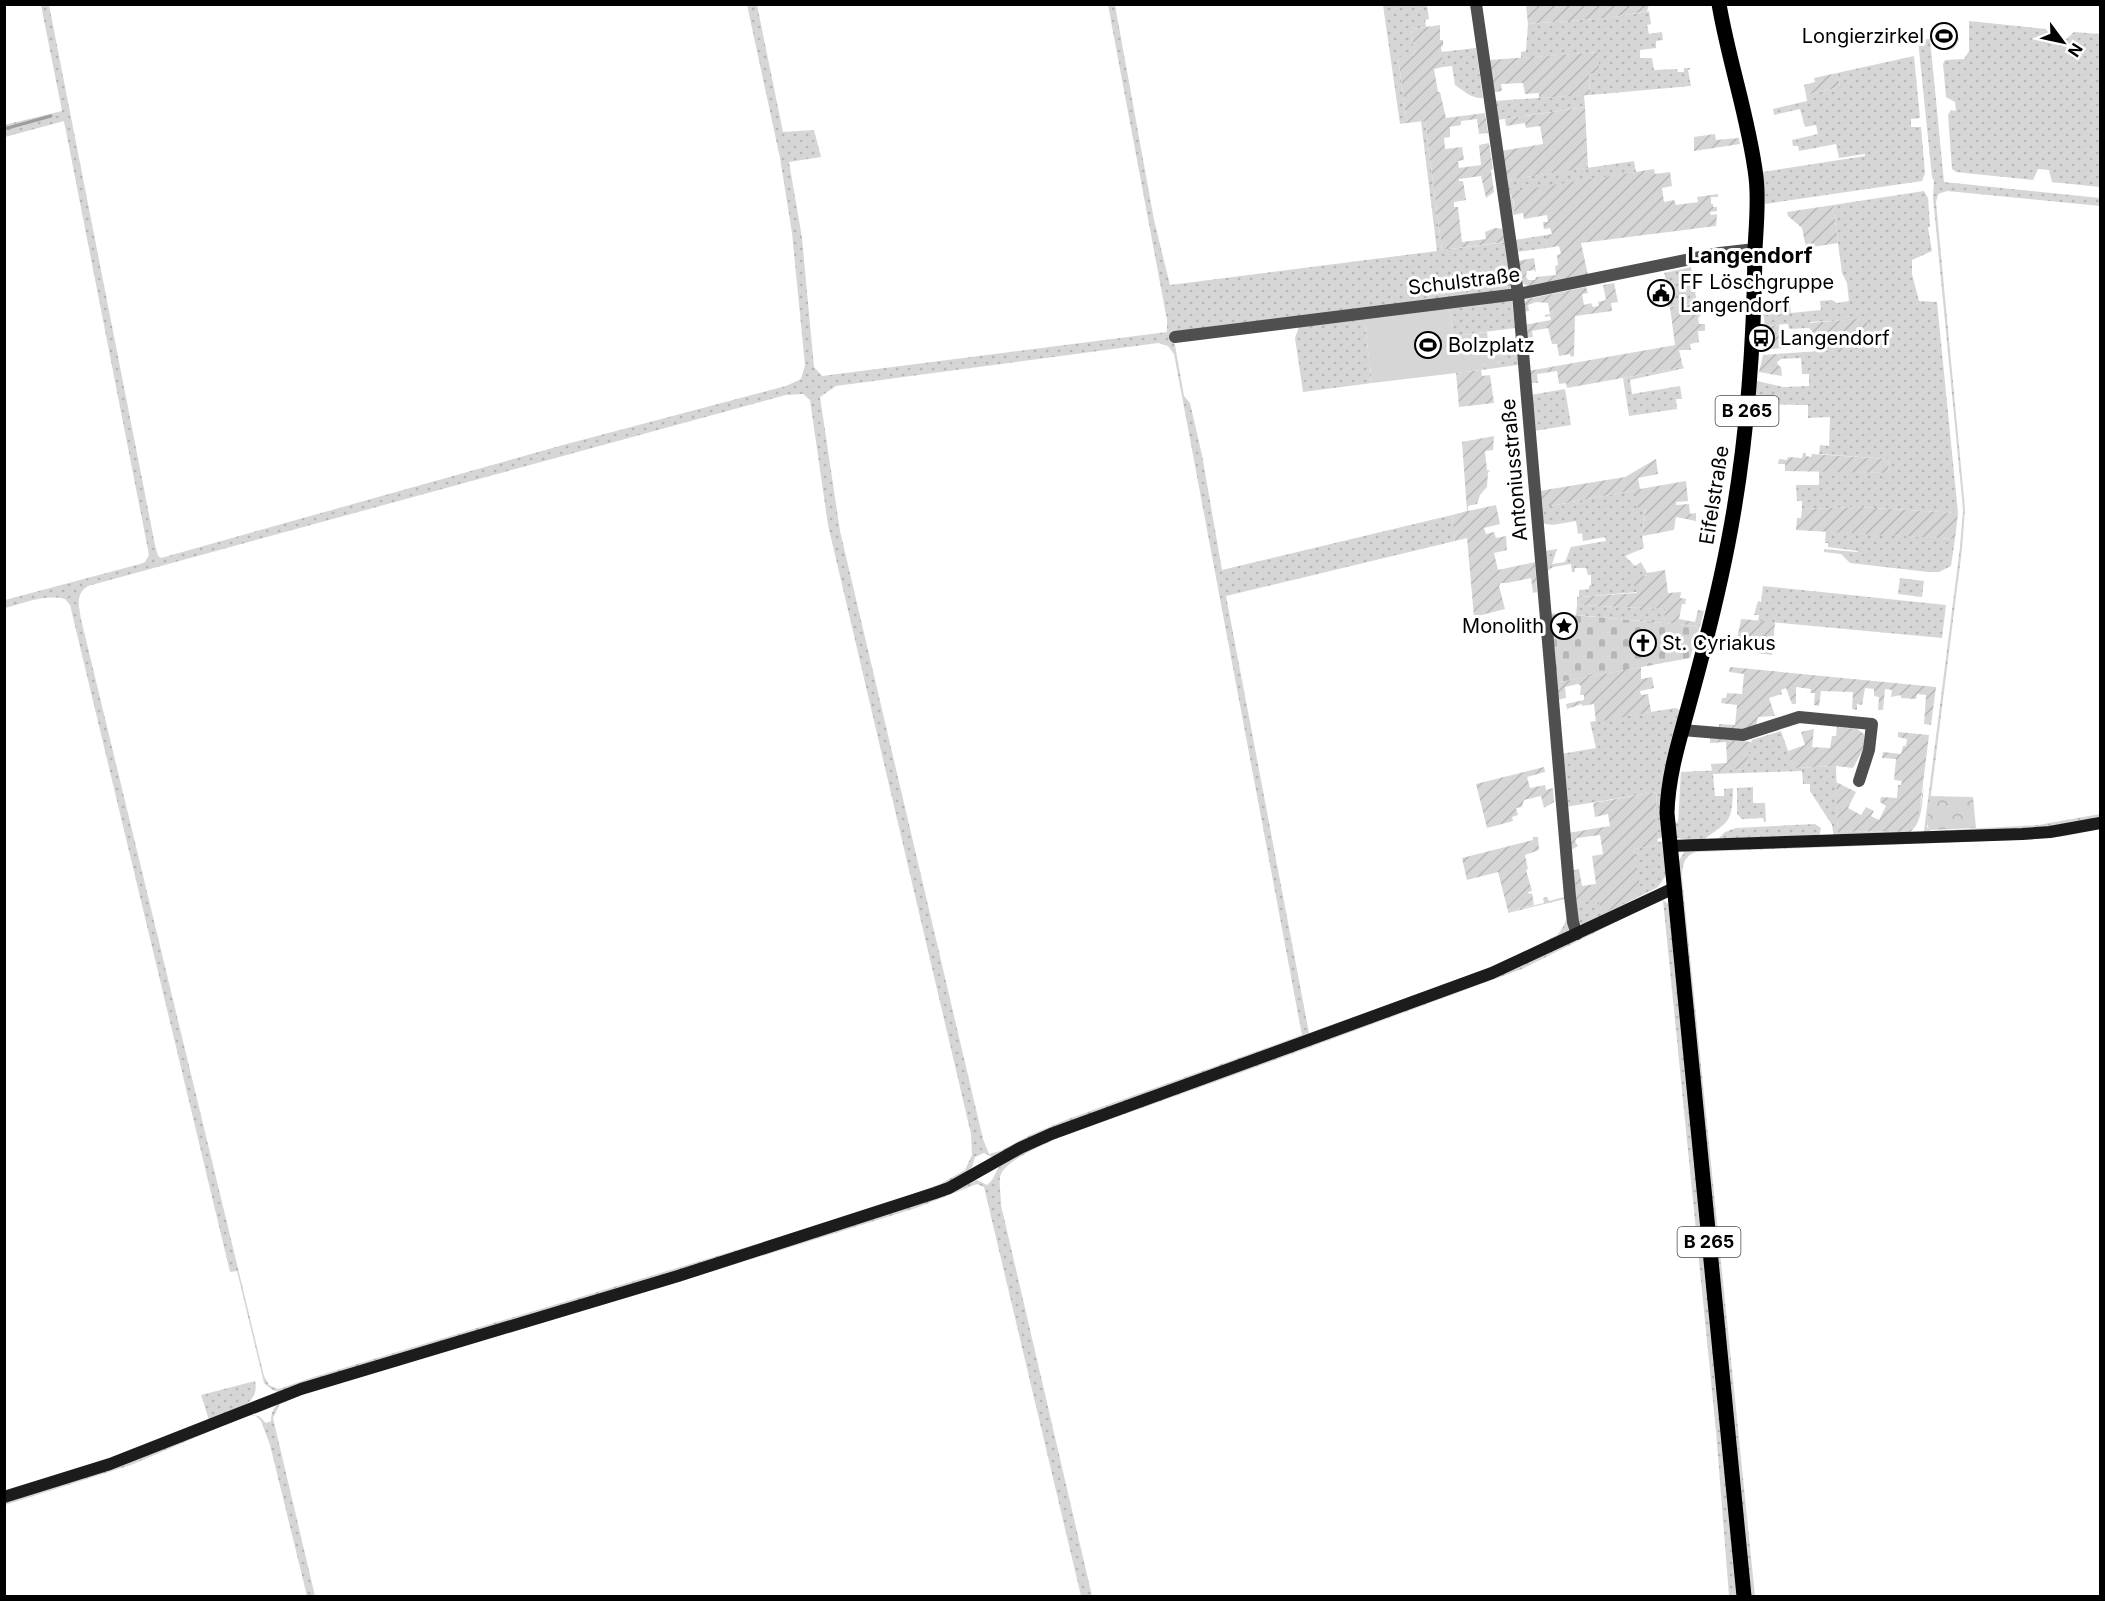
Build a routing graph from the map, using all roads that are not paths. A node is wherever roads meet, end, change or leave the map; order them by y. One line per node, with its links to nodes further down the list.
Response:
1 (1476, 4): 4 (street, Antoniusstraße)
2 (1719, 4): 3 (main road, Eifelstraße / B 265)
3 (1755, 249): 4 (street, Schulstraße); 6 (main road, Eifelstraße / B 265)
4 (1518, 294): 5 (street, Schulstraße); 11 (street, Antoniusstraße)
5 (1175, 337)
6 (1682, 730): 7 (street); 9 (main road, Eifelstraße / B 265)
7 (1860, 781)
8 (2100, 823): 9 (street)
9 (1670, 846): 10 (main road, B 265)
10 (1674, 888): 11 (street); 13 (main road, B 265)
11 (1577, 934): 12 (street)
12 (4, 1497)
13 (1744, 1596)

